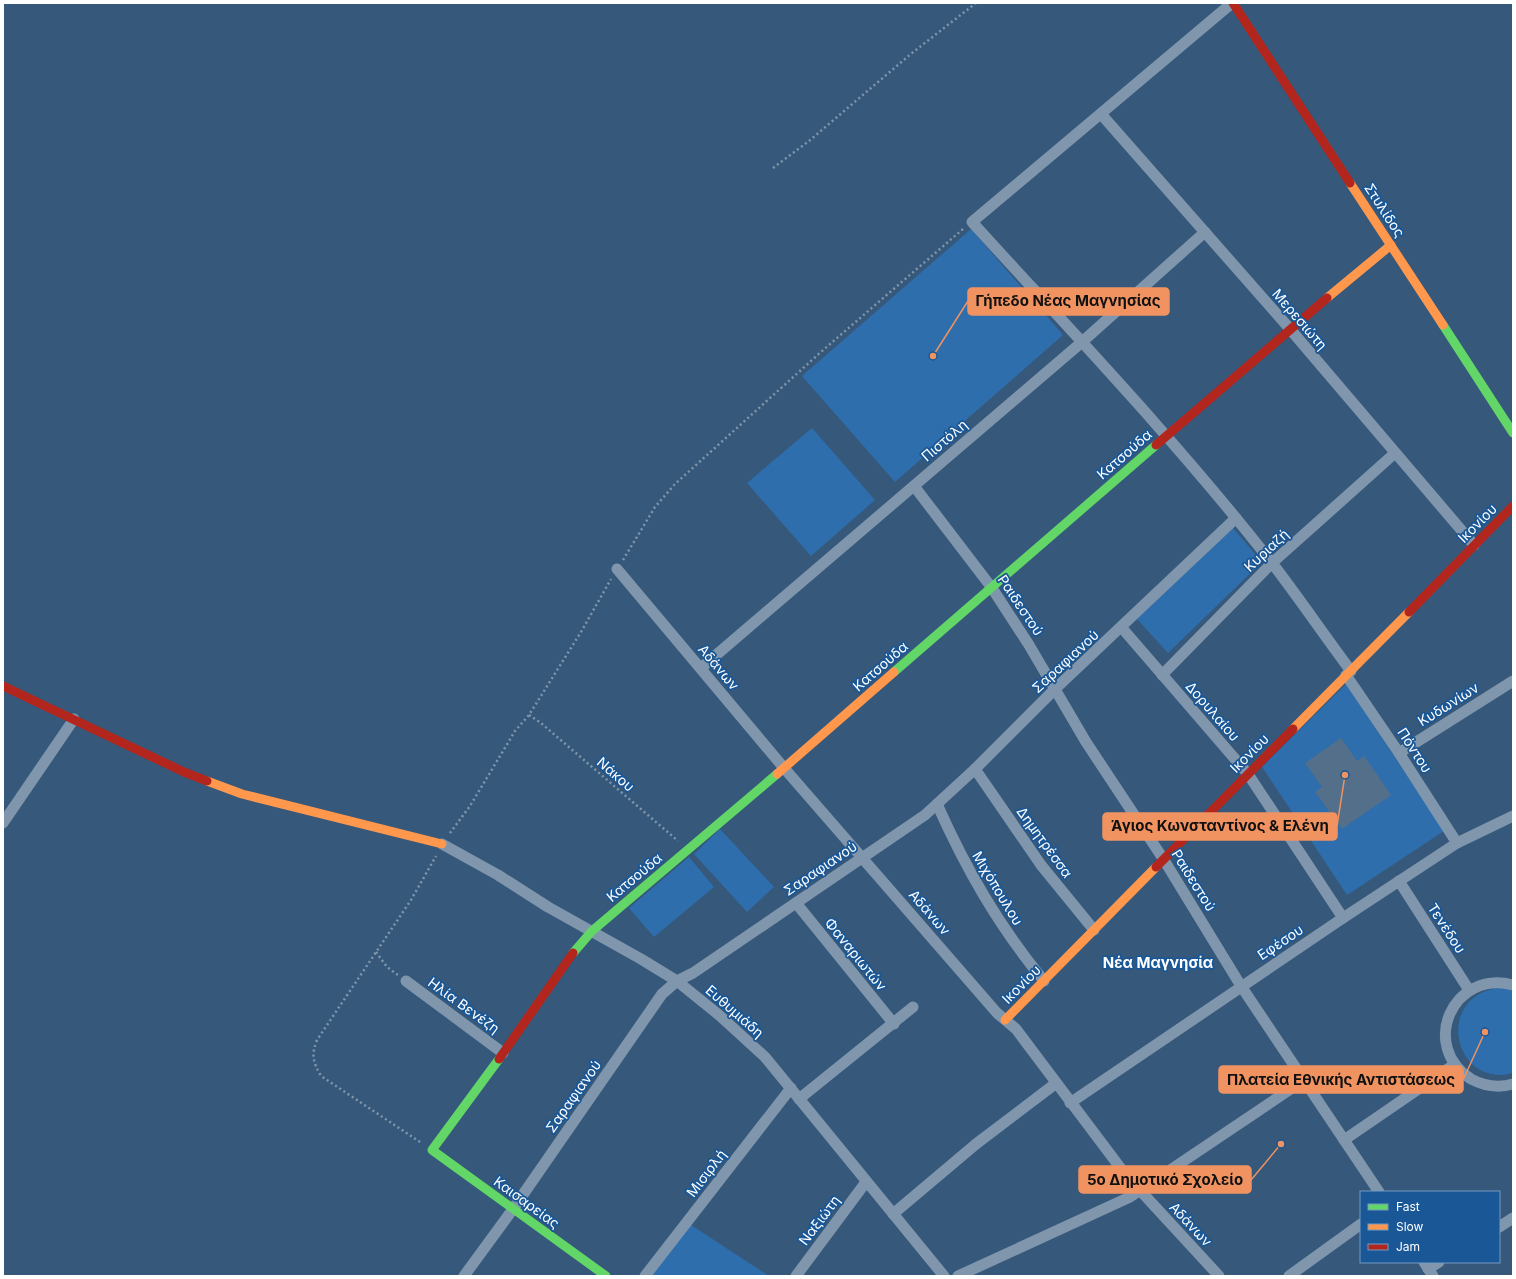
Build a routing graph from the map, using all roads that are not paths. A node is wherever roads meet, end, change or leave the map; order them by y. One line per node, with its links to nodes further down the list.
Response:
1 (1233, 3): 2 (street); 4 (street, Στυλίδος)
2 (1101, 114): 3 (street, Μερεσιώτη); 6 (street, Πόντου)
3 (1205, 232): 5 (street, Μερεσιώτη); 6 (street, Πιστόλη)
4 (1391, 245): 5 (street, Κατσούδα); 7 (street, Στυλίδος)
5 (1290, 329): 8 (street, Κατσούδα); 9 (street, Μερεσιώτη)
6 (1082, 342): 8 (street, Πόντου); 10 (street, Πιστόλη)
7 (1513, 433)
8 (1165, 436): 12 (street, Πόντου); 16 (street, Κατσούδα)
9 (1395, 452): 13 (street, Μερεσιώτη); 14 (street, Κυριαζή)
10 (914, 486): 16 (street, Ραιδεστού); 18 (street, Πιστόλη)
11 (1513, 506): 13 (street, Ικονίου)
12 (1236, 518): 14 (street, Πόντου); 17 (street, Σαραφιανού)
13 (1474, 546): 19 (street, Ικονίου)
14 (1272, 563): 19 (street, Πόντου); 20 (street, Κυριαζή)
15 (617, 569): 18 (street, Αδάνων)
16 (992, 588): 23 (street, Ραιδεστού); 26 (street, Κατσούδα)
17 (1122, 628): 20 (street, Δορυλαίου); 23 (street, Σαραφιανού)
18 (701, 668): 26 (street, Αδάνων)
19 (1348, 673): 25 (street, Πόντου); 28 (street, Ικονίου)
20 (1162, 675): 28 (street, Δορυλαίου)
21 (1513, 681): 25 (street, Κυδωνίων)
22 (3, 686): 24 (street)
23 (1055, 689): 27 (street, Σαραφιανού); 35 (street, Ραιδεστού)
24 (74, 720): 31 (street); 33 (street)
25 (1399, 753): 32 (street, Πόντου)
26 (784, 768): 34 (street, Αδάνων); 40 (street, Κατσούδα)
27 (975, 769): 29 (street, Σαραφιανού); 39 (street, Δημητρέσσα)
28 (1248, 774): 35 (street, Ικονίου); 38 (street, Δορυλαίου)
29 (936, 804): 34 (street, Σαραφιανού); 43 (street, Μιχόπουλου)
30 (1513, 816): 32 (street, Εφέσου)
31 (3, 823)
32 (1456, 843): 36 (street, Εφέσου)
33 (442, 844): 40 (street, Ευθυμιάδη)
34 (863, 858): 37 (street, Σαραφιανού); 48 (street, Αδάνων)
35 (1164, 860): 39 (street, Ικονίου); 45 (street, Ραιδεστού)
36 (1399, 881): 38 (street, Εφέσου); 46 (street, Τενέδου)
37 (796, 903): 42 (street, Σαραφιανού); 49 (street, Φαναριωτών)
38 (1343, 918): 45 (street, Εφέσου)
39 (1094, 930): 43 (street, Ικονίου)
40 (592, 931): 42 (street, Ευθυμιάδη); 50 (street, Κατσούδα)
41 (406, 981): 50 (street, Ηλία Βενέζη)
42 (677, 981): 55 (street, Ευθυμιάδη); 63 (street, Σαραφιανού)
43 (1044, 981): 48 (street, Ικονίου)
44 (1513, 985): 46 (street)
45 (1242, 986): 52 (street, Ραιδεστού); 57 (street, Εφέσου)
46 (1469, 990): 51 (street)
47 (913, 1007): 49 (street)
48 (1005, 1020): 53 (street, Αδάνων)
49 (894, 1024): 56 (street)
50 (503, 1053): 59 (street, Κατσούδα)
51 (1455, 1064): 54 (street); 58 (street)
52 (1304, 1080): 58 (street, Ραιδεστού); 61 (street)
53 (1056, 1084): 57 (street, Αδάνων); 64 (street)
54 (1513, 1084)
55 (791, 1088): 56 (street, Ευθυμιάδη); 72 (street, Μισιρλή)
56 (799, 1099): 60 (street, Ευθυμιάδη)
57 (1070, 1103): 61 (street, Αδάνων)
58 (1344, 1140): 62 (street, Ραιδεστού)
59 (432, 1150): 63 (street, Καισαρείας)
60 (866, 1182): 64 (street, Ευθυμιάδη); 73 (street, Ναξιώτη)
61 (1140, 1191): 75 (street); 76 (street, Αδάνων)
62 (1378, 1191)
63 (513, 1209): 70 (street, Σαραφιανού); 71 (street, Καισαρείας)
64 (893, 1214): 74 (street, Ευθυμιάδη)
65 (1513, 1218): 67 (street)
66 (1360, 1225): 77 (street)
67 (1500, 1226)
68 (1437, 1263): 69 (street)
69 (1428, 1269)
70 (464, 1276)
71 (606, 1276)
72 (645, 1276)
73 (796, 1276)
74 (944, 1276)
75 (958, 1276)
76 (1219, 1276)
77 (1288, 1276)

